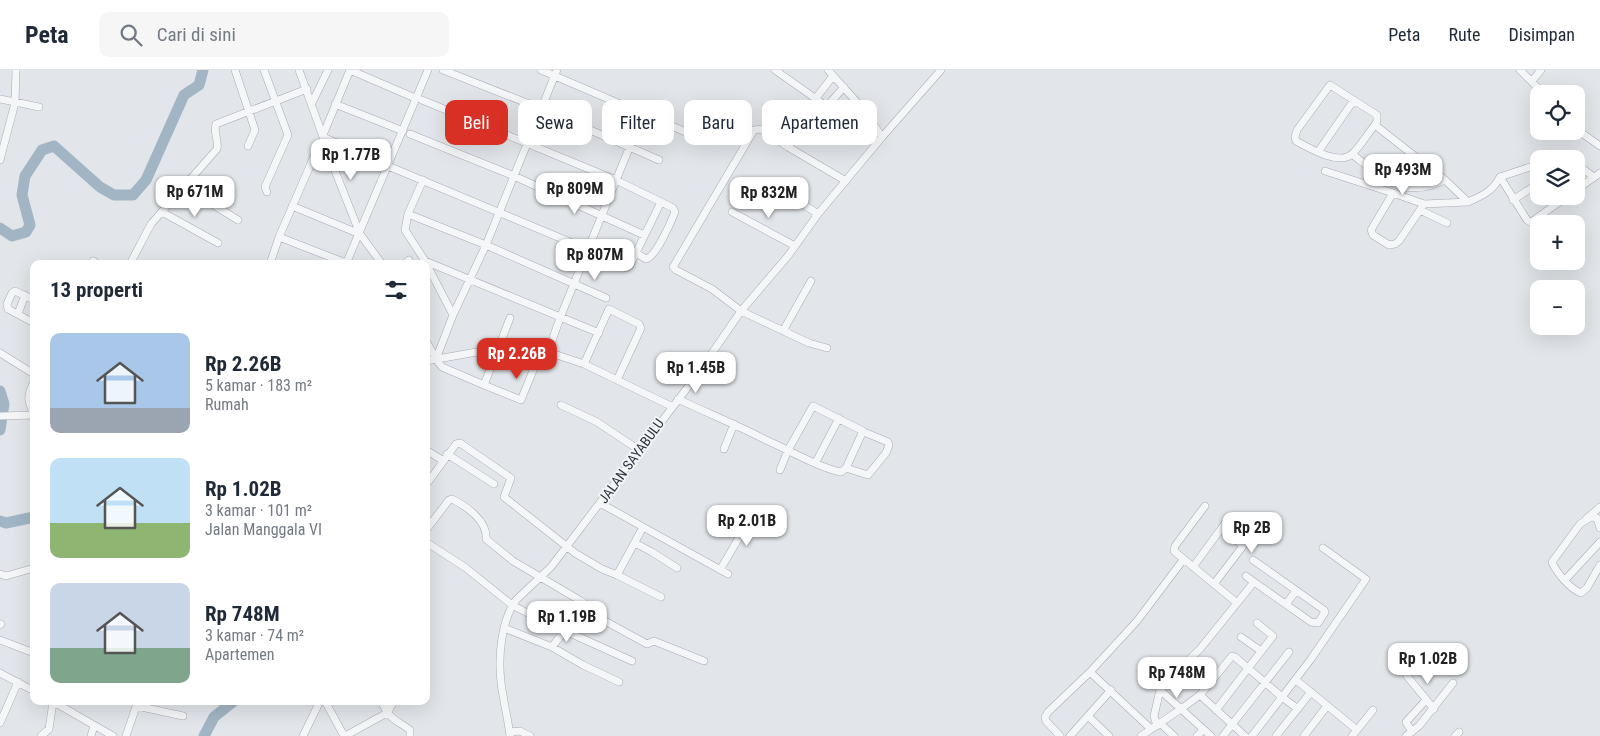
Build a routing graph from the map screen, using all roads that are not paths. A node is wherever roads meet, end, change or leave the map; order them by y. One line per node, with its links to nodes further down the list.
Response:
1 (16, 70): 29 (street)
2 (235, 70): 33 (street)
3 (264, 70): 22 (street)
4 (299, 70): 19 (street)
5 (328, 70): 30 (street)
6 (350, 70): 21 (street); 31 (street)
7 (428, 70): 21 (street)
8 (443, 70): 23 (street)
9 (541, 70): 14 (street)
10 (776, 70): 26 (street)
11 (941, 70): 39 (street, JALAN SAYABULU)
12 (1520, 70): 16 (street)
13 (1541, 70): 16 (street)
14 (556, 73): 24 (street); 25 (street)
15 (830, 73): 18 (street); 26 (street)
16 (1532, 82): 17 (street)
17 (1535, 85)
18 (844, 87): 27 (street); 39 (street)
19 (306, 89): 22 (street); 30 (street)
20 (0, 98): 29 (street)
21 (419, 99): 36 (street); 41 (street)
22 (275, 100): 33 (street); 69 (street)
23 (519, 100)
24 (546, 100)
25 (614, 100)
26 (818, 100)
27 (832, 100)
28 (1354, 100): 34 (street); 50 (street); 50 (street)
29 (15, 103): 32 (street); 40 (street)
30 (312, 103): 37 (street)
31 (335, 104): 36 (street); 37 (street)
32 (39, 107)
33 (248, 111): 45 (street); 66 (street)
34 (1375, 125): 51 (street); 63 (street)
35 (592, 131): 48 (street)
36 (407, 132): 54 (street); 59 (street)
37 (323, 135): 54 (street); 85 (street)
38 (1585, 135): 46 (street)
39 (882, 137): 64 (street, JALAN SAYABULU)
40 (2, 140): 52 (street)
41 (518, 140)
42 (525, 145): 59 (street)
43 (531, 145): 62 (street)
44 (631, 145): 48 (street)
45 (248, 146)
46 (1600, 146)
47 (788, 147): 64 (street); 107 (street)
48 (630, 148): 53 (street); 62 (street)
49 (316, 152): 75 (street)
50 (1318, 152): 51 (street)
51 (1352, 154): 63 (street)
52 (0, 160)
53 (659, 160)
54 (388, 166): 61 (street); 85 (street)
55 (1530, 167): 60 (street)
56 (1585, 169): 58 (street)
57 (1325, 171): 70 (street)
58 (1597, 175): 65 (street)
59 (514, 176): 78 (street); 82 (street)
60 (1500, 177): 71 (street); 73 (street)
61 (423, 180): 78 (street); 80 (street)
62 (616, 180): 72 (street); 82 (street)
63 (1445, 180): 73 (street)
64 (846, 181): 81 (street, JALAN SAYABULU)
65 (1585, 184)
66 (183, 186): 77 (street); 83 (street)
67 (1530, 189): 71 (street)
68 (781, 190): 81 (street)
69 (267, 192)
70 (1393, 193): 76 (street); 76 (street)
71 (1513, 200): 74 (street)
72 (661, 202): 86 (street); 92 (street)
73 (1468, 202): 76 (street)
74 (1555, 205)
75 (292, 206): 85 (street); 87 (street)
76 (1422, 207): 84 (street)
77 (162, 212): 88 (street); 93 (street)
78 (499, 212): 89 (street); 91 (street)
79 (732, 212): 90 (street)
80 (408, 214): 89 (street); 98 (street)
81 (818, 214): 90 (street, JALAN SAYABULU)
82 (602, 215): 86 (street); 91 (street)
83 (238, 220)
84 (1447, 223)
85 (360, 234): 96 (street); 97 (street)
86 (644, 235): 92 (street)
87 (279, 237): 94 (street); 95 (street)
88 (218, 243)
89 (486, 245): 101 (street); 103 (street)
90 (795, 246): 107 (street, JALAN SAYABULU)
91 (589, 250): 92 (street); 103 (street)
92 (636, 253)
93 (132, 260)
94 (271, 260)
95 (336, 260)
96 (348, 260)
97 (379, 260)
98 (424, 260)
99 (430, 263): 101 (street)
100 (430, 271): 109 (street)
101 (469, 280): 109 (street); 111 (street)
102 (811, 282): 113 (street)
103 (575, 284): 106 (street); 111 (street)
104 (26, 295): 105 (street); 108 (street); 108 (street)
105 (30, 298)
106 (606, 298)
107 (741, 311): 113 (street); 127 (street, JALAN SAYABULU)
108 (18, 314): 112 (street)
109 (452, 315): 120 (street)
110 (510, 318): 116 (street)
111 (560, 318): 114 (street); 118 (street)
112 (30, 321)
113 (783, 332): 117 (street)
114 (599, 333): 122 (street); 124 (street)
115 (430, 348): 120 (street)
116 (499, 348): 118 (street); 120 (street); 125 (street)
117 (826, 348)
118 (544, 351): 122 (street); 125 (street)
119 (0, 353): 123 (street)
120 (436, 360): 121 (street); 125 (street)
121 (430, 361)
122 (584, 364): 124 (street)
123 (30, 372)
124 (617, 380): 129 (street)
125 (484, 385)
126 (30, 390): 130 (street)
127 (678, 399): 129 (street, JALAN SAYABULU); 134 (street)
128 (561, 405): 137 (street)
129 (671, 406): 137 (street, JALAN SAYABULU)
130 (30, 408)
131 (0, 416): 132 (street)
132 (30, 416)
133 (839, 418): 135 (street); 138 (street); 142 (street)
134 (734, 424): 136 (street); 138 (street)
135 (864, 432): 143 (street); 143 (street)
136 (724, 449)
137 (639, 450): 147 (street, JALAN SAYABULU)
138 (788, 450): 142 (street); 144 (street)
139 (430, 452): 141 (street)
140 (447, 454): 141 (street); 146 (street); 158 (street)
141 (442, 460): 145 (street)
142 (816, 462): 143 (street)
143 (846, 468)
144 (780, 470)
145 (430, 479)
146 (494, 484)
147 (600, 503): 153 (street); 158 (street, JALAN SAYABULU)
148 (1205, 506): 160 (street)
149 (1600, 506): 151 (street)
150 (754, 512): 166 (street)
151 (1580, 524): 154 (street); 172 (street)
152 (430, 525): 171 (street)
153 (643, 526): 156 (street); 166 (street)
154 (1600, 528)
155 (1600, 542): 172 (street)
156 (635, 543): 164 (street); 169 (street)
157 (430, 545): 179 (street)
158 (567, 546): 169 (street); 171 (street, JALAN SAYABULU)
159 (1323, 548): 195 (street)
160 (1183, 560): 163 (street); 192 (street)
161 (1253, 560): 175 (street)
162 (1600, 565): 172 (street)
163 (1193, 567): 174 (street); 174 (street)
164 (677, 568)
165 (30, 569): 167 (street)
166 (720, 570): 168 (street)
167 (0, 574)
168 (728, 574)
169 (617, 575): 176 (street)
170 (1246, 576): 173 (street)
171 (542, 577): 179 (street, JALAN SAYABULU); 190 (street)
172 (1565, 580)
173 (1254, 582): 177 (street); 178 (street)
174 (1214, 584): 177 (street)
175 (1296, 591): 178 (street); 178 (street)
176 (661, 597)
177 (1237, 603): 202 (street)
178 (1286, 604)
179 (512, 605): 181 (street, JALAN SAYABULU); 182 (street)
180 (1257, 623): 187 (street)
181 (504, 628): 185 (street); 230 (street, JALAN SAYABULU)
182 (565, 630): 185 (street); 189 (street)
183 (1241, 637): 187 (street)
184 (0, 640): 186 (street)
185 (552, 647): 198 (street)
186 (30, 651)
187 (1261, 651): 191 (street)
188 (1289, 652): 196 (street)
189 (632, 661)
190 (704, 661)
191 (1248, 668): 196 (street); 204 (street); 219 (street)
192 (1090, 672): 201 (street); 240 (street)
193 (0, 673): 197 (street)
194 (1407, 676): 206 (street)
195 (1296, 680): 203 (street); 205 (street)
196 (1265, 681): 205 (street); 225 (street)
197 (18, 682): 200 (street); 224 (street)
198 (619, 682)
199 (1453, 683): 218 (street)
200 (30, 689)
201 (1111, 690): 223 (street); 227 (street)
202 (1160, 690): 216 (street); 227 (street)
203 (1311, 692): 215 (street); 217 (street)
204 (1200, 695): 216 (street); 219 (street)
205 (1282, 696): 217 (street); 249 (street)
206 (1426, 700): 218 (street); 231 (street)
207 (53, 705): 233 (street)
208 (58, 705): 226 (street)
209 (138, 705): 235 (street)
210 (142, 705): 222 (street)
211 (318, 705): 236 (street)
212 (327, 705): 237 (street)
213 (383, 705): 221 (street)
214 (392, 705): 221 (street)
215 (1327, 706): 229 (street); 251 (street)
216 (1180, 709): 227 (street); 228 (street)
217 (1298, 709): 250 (street)
218 (1434, 709): 231 (street)
219 (1216, 710): 225 (street)
220 (1373, 710): 229 (street)
221 (387, 713): 237 (street); 238 (street)
222 (183, 716)
223 (1088, 716): 241 (street); 242 (street)
224 (0, 723)
225 (1232, 724): 247 (street); 248 (street)
226 (94, 726): 232 (street); 234 (street)
227 (1156, 726): 243 (street); 244 (street)
228 (1203, 730): 245 (street); 246 (street)
229 (1357, 730): 252 (street)
230 (510, 734): 239 (street)
231 (1409, 734)
232 (110, 735)
233 (41, 736)
234 (91, 736)
235 (126, 736)
236 (303, 736)
237 (344, 736)
238 (410, 736)
239 (530, 736)
240 (1060, 736)
241 (1070, 736)
242 (1109, 736)
243 (1141, 736)
244 (1174, 736)
245 (1198, 736)
246 (1211, 736)
247 (1223, 736)
248 (1245, 736)
249 (1252, 736)
250 (1276, 736)
251 (1304, 736)
252 (1352, 736)

